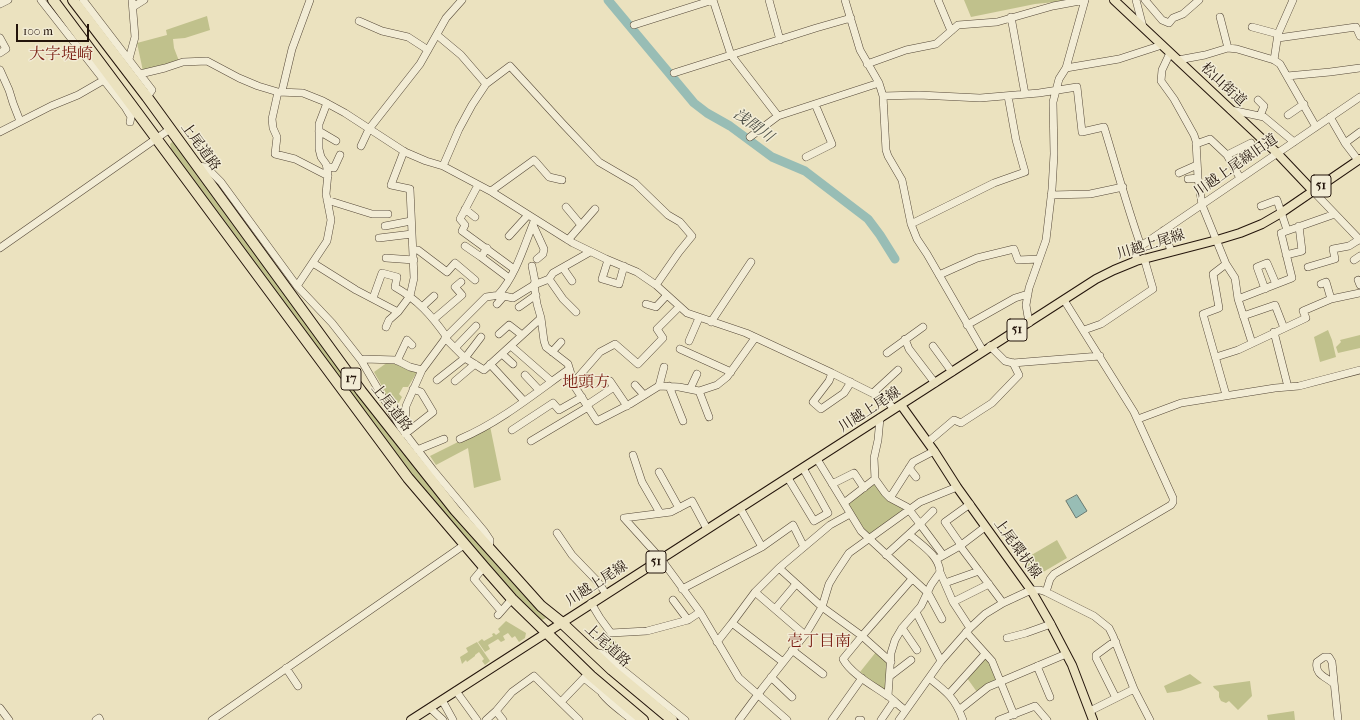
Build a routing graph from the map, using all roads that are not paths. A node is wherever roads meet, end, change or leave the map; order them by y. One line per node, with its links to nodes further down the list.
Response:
1 (8, 0): 20 (street)
2 (41, 0): 21 (street)
3 (73, 0): 60 (highway, 上尾道路 / 17)
4 (83, 0): 41 (street)
5 (144, 0): 19 (street)
6 (310, 0): 56 (street)
7 (462, 0): 30 (street)
8 (713, 0): 26 (street); 40 (street)
9 (769, 0): 34 (street)
10 (845, 0): 24 (street)
11 (938, 0): 29 (street)
12 (1085, 0): 22 (street); 45 (street)
13 (1114, 0): 27 (main road, 松山街道)
14 (1136, 0): 27 (street)
15 (1145, 0): 16 (street)
16 (1199, 0)
17 (1293, 0): 31 (street)
18 (54, 2): 21 (street); 66 (highway, 上尾道路 / 17)
19 (132, 3): 41 (street)
20 (0, 4)
21 (52, 14): 51 (street)
22 (1011, 17): 29 (street); 57 (street)
23 (1220, 17): 36 (street)
24 (851, 18): 34 (street); 44 (street)
25 (359, 21): 37 (street)
26 (634, 25)
27 (1143, 27): 35 (main road, 松山街道)
28 (1252, 27): 31 (street)
29 (951, 31): 44 (street)
30 (437, 35): 37 (street); 53 (street)
31 (1278, 36): 32 (street); 43 (street)
32 (1360, 36)
33 (0, 38): 38 (street)
34 (780, 40): 40 (street)
35 (1162, 45): 39 (main road, 松山街道); 45 (street)
36 (1228, 48): 42 (street); 43 (street)
37 (428, 50): 76 (street)
38 (0, 53)
39 (1170, 53): 42 (main road, 松山街道); 86 (street)
40 (731, 55): 48 (street); 69 (street)
41 (129, 59): 49 (street)
42 (1178, 60): 67 (main road, 松山街道)
43 (1274, 60): 50 (street)
44 (867, 64): 52 (street)
45 (1066, 68): 55 (street)
46 (1360, 68): 50 (street)
47 (0, 70): 54 (street)
48 (674, 73)
49 (140, 74): 56 (street); 60 (street)
50 (1287, 76): 65 (street)
51 (104, 80): 66 (street); 72 (street)
52 (879, 83): 58 (street); 64 (street)
53 (486, 84): 96 (street); 165 (street)
54 (3, 85): 72 (street)
55 (1057, 91): 57 (street); 104 (street); 107 (street)
56 (280, 92): 63 (street); 97 (street)
57 (1025, 94): 59 (street)
58 (883, 96): 59 (street); 121 (street)
59 (1008, 96): 121 (street)
60 (147, 97): 75 (highway, 上尾道路 / 17)
61 (1360, 97): 71 (street, 川越上尾線旧道)
62 (1258, 100): 70 (street)
63 (327, 103): 76 (street); 78 (street)
64 (815, 104): 69 (street); 92 (street)
65 (1304, 104): 68 (street); 74 (street)
66 (128, 105): 73 (street); 81 (highway, 上尾道路 / 17)
67 (1231, 110): 70 (street); 89 (main road, 松山街道)
68 (1288, 115)
69 (778, 116): 80 (street)
70 (1260, 116): 84 (street)
71 (1330, 117): 74 (street, 川越上尾線旧道); 85 (street)
72 (20, 121): 77 (street)
73 (130, 122)
74 (1316, 127): 84 (street, 川越上尾線旧道)
75 (170, 129): 81 (street); 95 (highway, 上尾道路 / 17)
76 (369, 129): 87 (street); 88 (street)
77 (0, 132)
78 (319, 132): 82 (street); 97 (street)
79 (1360, 132): 85 (street)
80 (750, 137)
81 (157, 139): 134 (street); 297 (highway, 上尾道路 / 17)
82 (336, 141)
83 (1250, 142): 91 (street)
84 (1294, 142): 89 (street, 川越上尾線旧道)
85 (1345, 143): 93 (street)
86 (1196, 144): 91 (street); 94 (street)
87 (361, 146)
88 (404, 151): 96 (street); 119 (street)
89 (1277, 153): 100 (street, 川越上尾線旧道); 106 (main road, 松山街道)
90 (340, 155): 97 (street)
91 (1227, 155): 100 (street)
92 (806, 157)
93 (1359, 160): 106 (main road, 川越上尾線 / 51)
94 (1197, 165): 98 (street); 99 (street)
95 (197, 166): 166 (street); 301 (highway, 上尾道路 / 17)
96 (443, 166): 103 (street)
97 (327, 172): 108 (street)
98 (1179, 173)
99 (1198, 178): 101 (street); 109 (street)
100 (1240, 178): 109 (street, 川越上尾線旧道)
101 (1188, 179)
102 (562, 180): 105 (street)
103 (478, 185): 105 (street); 112 (street)
104 (1123, 187): 107 (street); 133 (street)
105 (490, 191): 117 (street)
106 (1313, 191): 114 (main road, 川越上尾線 / 51); 116 (street)
107 (1051, 195): 144 (street)
108 (326, 200): 115 (street); 149 (street)
109 (1202, 205): 125 (street, 川越上尾線旧道); 131 (street)
110 (1261, 206): 114 (street)
111 (566, 207): 122 (street)
112 (465, 209): 118 (street); 135 (street)
113 (595, 209): 122 (street)
114 (1281, 213): 126 (street); 131 (main road, 川越上尾線 / 51)
115 (388, 214)
116 (1335, 214): 124 (street); 132 (street)
117 (528, 215): 120 (street); 128 (street)
118 (475, 217)
119 (411, 221): 123 (street); 127 (street)
120 (534, 222): 130 (street); 143 (street); 155 (street)
121 (911, 224): 156 (street)
122 (581, 225): 130 (street)
123 (385, 226)
124 (1299, 226): 126 (street); 140 (street)
125 (1164, 230): 133 (street, 川越上尾線旧道); 138 (street)
126 (1287, 230): 140 (street)
127 (412, 234): 129 (street); 137 (street)
128 (509, 236)
129 (379, 238)
130 (568, 240): 139 (street)
131 (1217, 240): 138 (main road, 川越上尾線 / 51); 150 (street)
132 (1360, 240): 153 (street)
133 (1141, 246): 145 (street)
134 (0, 248)
135 (487, 248): 141 (street); 155 (street)
136 (466, 249): 141 (street)
137 (413, 250): 146 (street); 159 (street)
138 (1171, 251): 145 (main road, 川越上尾線 / 51)
139 (590, 252): 147 (street); 154 (street)
140 (1286, 255): 162 (street)
141 (481, 256): 157 (street)
142 (386, 258): 146 (street)
143 (536, 259)
144 (1039, 259): 156 (street); 169 (street)
145 (1140, 259): 178 (main road, 川越上尾線 / 51); 196 (street)
146 (414, 260): 172 (street)
147 (608, 260): 152 (street); 152 (street)
148 (752, 262): 189 (street)
149 (313, 263): 166 (street); 175 (street)
150 (1226, 264): 176 (street); 218 (street)
151 (532, 266): 164 (street)
152 (624, 266): 165 (street)
153 (1308, 267)
154 (563, 268): 158 (street); 160 (street)
155 (514, 269): 157 (street)
156 (939, 275): 191 (street)
157 (510, 278): 174 (street)
158 (548, 279): 164 (street); 184 (street)
159 (475, 280)
160 (572, 281)
161 (461, 282): 188 (street)
162 (1276, 284): 167 (street); 167 (street)
163 (1321, 284): 177 (street)
164 (534, 285): 170 (street); 174 (street)
165 (656, 285): 171 (street)
166 (297, 286): 220 (street)
167 (1265, 288): 176 (street)
168 (1360, 293): 177 (street)
169 (1028, 294): 190 (street); 191 (street)
170 (536, 295): 174 (street); 186 (street)
171 (667, 295): 180 (street); 181 (street)
172 (410, 296): 175 (street); 182 (street); 183 (street)
173 (434, 296): 182 (street)
174 (505, 296): 179 (street); 200 (street)
175 (373, 298): 183 (street)
176 (1238, 299): 185 (street)
177 (1331, 299): 195 (street)
178 (1064, 300): 190 (main road, 川越上尾線 / 51); 196 (street)
179 (497, 304)
180 (646, 304)
181 (679, 306): 187 (street); 239 (street)
182 (422, 307): 188 (street)
183 (398, 312): 192 (street)
184 (576, 312)
185 (1243, 316): 195 (street); 206 (street)
186 (541, 318): 199 (street); 213 (street)
187 (700, 318): 189 (street); 204 (street)
188 (434, 319): 200 (street)
189 (711, 322): 202 (street)
190 (1028, 323): 210 (main road, 川越上尾線 / 51)
191 (967, 325): 214 (street)
192 (386, 326)
193 (476, 326): 211 (street)
194 (923, 327): 203 (street)
195 (1284, 328): 197 (street)
196 (1084, 330): 217 (street)
197 (1274, 332): 206 (street); 245 (street)
198 (499, 334): 199 (street)
199 (522, 335): 208 (street)
200 (446, 337): 211 (street); 228 (street)
201 (481, 337): 219 (street)
202 (755, 338): 231 (street); 233 (street)
203 (905, 339): 215 (street); 241 (street)
204 (689, 341)
205 (561, 342): 213 (street)
206 (1252, 343): 218 (street)
207 (412, 345): 221 (street)
208 (511, 346): 216 (street); 238 (street)
209 (933, 346): 232 (street)
210 (990, 346): 214 (main road, 川越上尾線 / 51); 222 (street)
211 (455, 348): 219 (street)
212 (680, 349): 231 (street)
213 (552, 352): 227 (street)
214 (983, 352): 232 (main road, 川越上尾線 / 51)
215 (887, 353)
216 (502, 354): 224 (street); 225 (street)
217 (1100, 356): 222 (street); 260 (street)
218 (1216, 357): 252 (street)
219 (465, 358): 223 (street); 236 (street)
220 (361, 360): 221 (street); 262 (street)
221 (397, 361): 228 (street)
222 (1013, 363): 268 (street)
223 (475, 364): 224 (street); 237 (street)
224 (490, 364): 254 (street)
225 (513, 364)
226 (664, 367): 243 (street)
227 (569, 368): 238 (street); 239 (street)
228 (422, 370): 246 (street)
229 (898, 370): 250 (street)
230 (1360, 370): 245 (street)
231 (731, 372): 249 (street)
232 (952, 372): 241 (main road, 川越上尾線 / 51)
233 (832, 373): 240 (street); 240 (street)
234 (697, 374): 247 (street)
235 (525, 375): 248 (street)
236 (437, 380)
237 (455, 381)
238 (551, 381): 248 (street)
239 (574, 382): 253 (street)
240 (851, 382): 250 (street)
241 (935, 383): 257 (main road, 川越上尾線 / 51)
242 (635, 384): 251 (street)
243 (659, 386): 244 (street); 251 (street)
244 (668, 386): 247 (street); 261 (street)
245 (1288, 387): 252 (street)
246 (413, 389): 262 (street); 264 (street)
247 (690, 389): 249 (street)
248 (540, 390): 254 (street)
249 (699, 391): 258 (street)
250 (873, 393): 257 (street)
251 (644, 395): 256 (street)
252 (1226, 395): 260 (street)
253 (582, 397): 255 (street); 263 (street)
254 (524, 401): 266 (street)
255 (587, 406): 256 (street); 256 (street); 267 (street)
256 (627, 406)
257 (898, 407): 259 (main road, 川越上尾線 / 51); 268 (main road, 上尾環状線)
258 (709, 417)
259 (880, 418): 272 (main road, 川越上尾線 / 51); 278 (street)
260 (1138, 419): 316 (street)
261 (683, 421)
262 (401, 428): 264 (street)
263 (512, 430)
264 (405, 434): 269 (street)
265 (444, 439): 269 (street)
266 (460, 439)
267 (531, 441)
268 (928, 442): 270 (main road, 上尾環状線)
269 (417, 450): 301 (street)
270 (934, 450): 274 (street); 280 (main road, 上尾環状線)
271 (633, 455): 289 (street)
272 (817, 459): 273 (main road, 川越上尾線 / 51); 279 (street)
273 (803, 468): 277 (main road, 川越上尾線 / 51); 277 (street)
274 (909, 468): 276 (street); 282 (street)
275 (659, 472): 285 (street)
276 (916, 477)
277 (788, 478): 286 (main road, 川越上尾線 / 51)
278 (875, 479): 281 (street); 282 (street)
279 (832, 484): 281 (street); 283 (street)
280 (957, 487): 284 (main road, 上尾環状線); 287 (street)
281 (864, 488): 283 (street)
282 (890, 498): 287 (street)
283 (844, 503): 290 (street)
284 (970, 504): 292 (main road, 上尾環状線); 298 (street)
285 (679, 508): 289 (street); 293 (street)
286 (740, 508): 293 (main road, 川越上尾線 / 51); 300 (street)
287 (909, 509): 291 (street); 296 (street)
288 (933, 511): 291 (street)
289 (660, 513): 304 (street)
290 (850, 514): 296 (street); 299 (street)
291 (920, 524): 295 (street); 303 (street)
292 (985, 527): 298 (street); 314 (main road, 上尾環状線)
293 (707, 529): 304 (main road, 川越上尾線 / 51)
294 (557, 533): 318 (street)
295 (909, 534): 302 (street); 303 (street)
296 (869, 539): 302 (street); 324 (street)
297 (464, 544): 305 (highway, 上尾道路 / 17); 351 (street)
298 (961, 545): 303 (street); 307 (street)
299 (804, 546): 300 (street); 306 (street)
300 (762, 547): 313 (street)
301 (489, 549): 330 (highway, 上尾道路 / 17)
302 (886, 555): 309 (street)
303 (940, 557): 308 (street)
304 (661, 559): 313 (street); 318 (main road, 川越上尾線 / 51)
305 (484, 568): 319 (highway, 上尾道路 / 17); 319 (street)
306 (780, 568): 311 (street); 315 (street)
307 (979, 571): 310 (street); 312 (street)
308 (940, 572): 310 (street); 317 (street)
309 (912, 579): 317 (street); 337 (street)
310 (945, 583): 321 (street)
311 (796, 584): 324 (street); 325 (street)
312 (989, 584): 321 (street); 323 (street)
313 (682, 588): 326 (street)
314 (1031, 590): 316 (street); 323 (street); 332 (main road, 上尾環状線)
315 (755, 592): 325 (street); 331 (street)
316 (1046, 592): 340 (street)
317 (928, 593): 327 (street); 328 (street)
318 (606, 594): 322 (main road, 川越上尾線 / 51)
319 (512, 599): 335 (highway, 上尾道路 / 17)
320 (673, 600): 329 (street)
321 (953, 602): 334 (street)
322 (592, 603): 329 (street); 330 (main road, 川越上尾線 / 51)
323 (1003, 603): 334 (street)
324 (822, 607): 336 (street); 337 (street)
325 (775, 610): 336 (street)
326 (700, 612): 329 (street); 339 (street)
327 (916, 612): 333 (street); 347 (street)
328 (942, 619)
329 (688, 620)
330 (561, 622): 335 (main road, 川越上尾線 / 51); 343 (highway, 上尾道路 / 17)
331 (732, 623): 339 (street); 348 (street)
332 (1051, 624): 338 (street); 345 (main road, 上尾環状線)
333 (902, 628): 342 (street); 349 (street)
334 (968, 630): 344 (street); 347 (street)
335 (546, 632): 360 (highway, 上尾道路 / 17); 362 (main road, 川越上尾線 / 51)
336 (805, 635): 341 (street)
337 (862, 636): 349 (street); 355 (street)
338 (1006, 638)
339 (717, 642): 364 (street)
340 (1116, 642): 361 (street); 368 (street)
341 (792, 650): 348 (street); 352 (street)
342 (917, 650)
343 (594, 652): 392 (highway, 上尾道路 / 17); 393 (street)
344 (985, 654): 357 (street); 363 (street)
345 (1066, 654): 350 (street); 377 (main road, 上尾環状線)
346 (911, 660): 353 (street)
347 (941, 661): 356 (street)
348 (783, 662): 354 (street)
349 (891, 662): 353 (street)
350 (1037, 666): 357 (street); 367 (street)
351 (286, 668): 359 (street); 379 (street)
352 (823, 674)
353 (890, 676): 365 (street)
354 (771, 677): 364 (street); 366 (street)
355 (862, 678): 365 (street); 396 (street)
356 (929, 678): 363 (street); 374 (street)
357 (1002, 682): 375 (street); 378 (street)
358 (1334, 684): 405 (street)
359 (298, 686)
360 (599, 687): 371 (street); 390 (street); 391 (highway, 上尾道路 / 17)
361 (1134, 689): 368 (street); 404 (street)
362 (456, 691): 369 (main road, 川越上尾線 / 51); 387 (street)
363 (949, 694): 375 (street)
364 (757, 695): 394 (street); 395 (street)
365 (888, 696): 370 (street)
366 (792, 697)
367 (1050, 697)
368 (1116, 698): 377 (street)
369 (442, 700): 373 (main road, 川越上尾線 / 51); 386 (street)
370 (894, 701): 374 (street); 397 (street)
371 (561, 702): 376 (street); 380 (street)
372 (0, 708): 381 (street)
373 (430, 708): 384 (main road, 川越上尾線 / 51); 385 (street)
374 (905, 710): 398 (street)
375 (959, 710): 399 (street)
376 (496, 711): 388 (street); 389 (street)
377 (1090, 711): 403 (main road, 上尾環状線)
378 (1017, 714): 400 (street); 401 (street); 402 (street)
379 (216, 719)
380 (576, 719)
381 (9, 720)
382 (96, 720): 383 (street)
383 (100, 720)
384 (410, 720)
385 (443, 720)
386 (453, 720)
387 (477, 720)
388 (486, 720)
389 (503, 720)
390 (632, 720)
391 (643, 720)
392 (672, 720)
393 (685, 720)
394 (739, 720)
395 (787, 720)
396 (832, 720)
397 (881, 720)
398 (899, 720)
399 (963, 720)
400 (999, 720)
401 (1022, 720)
402 (1047, 720)
403 (1093, 720)
404 (1150, 720)
405 (1338, 720)

